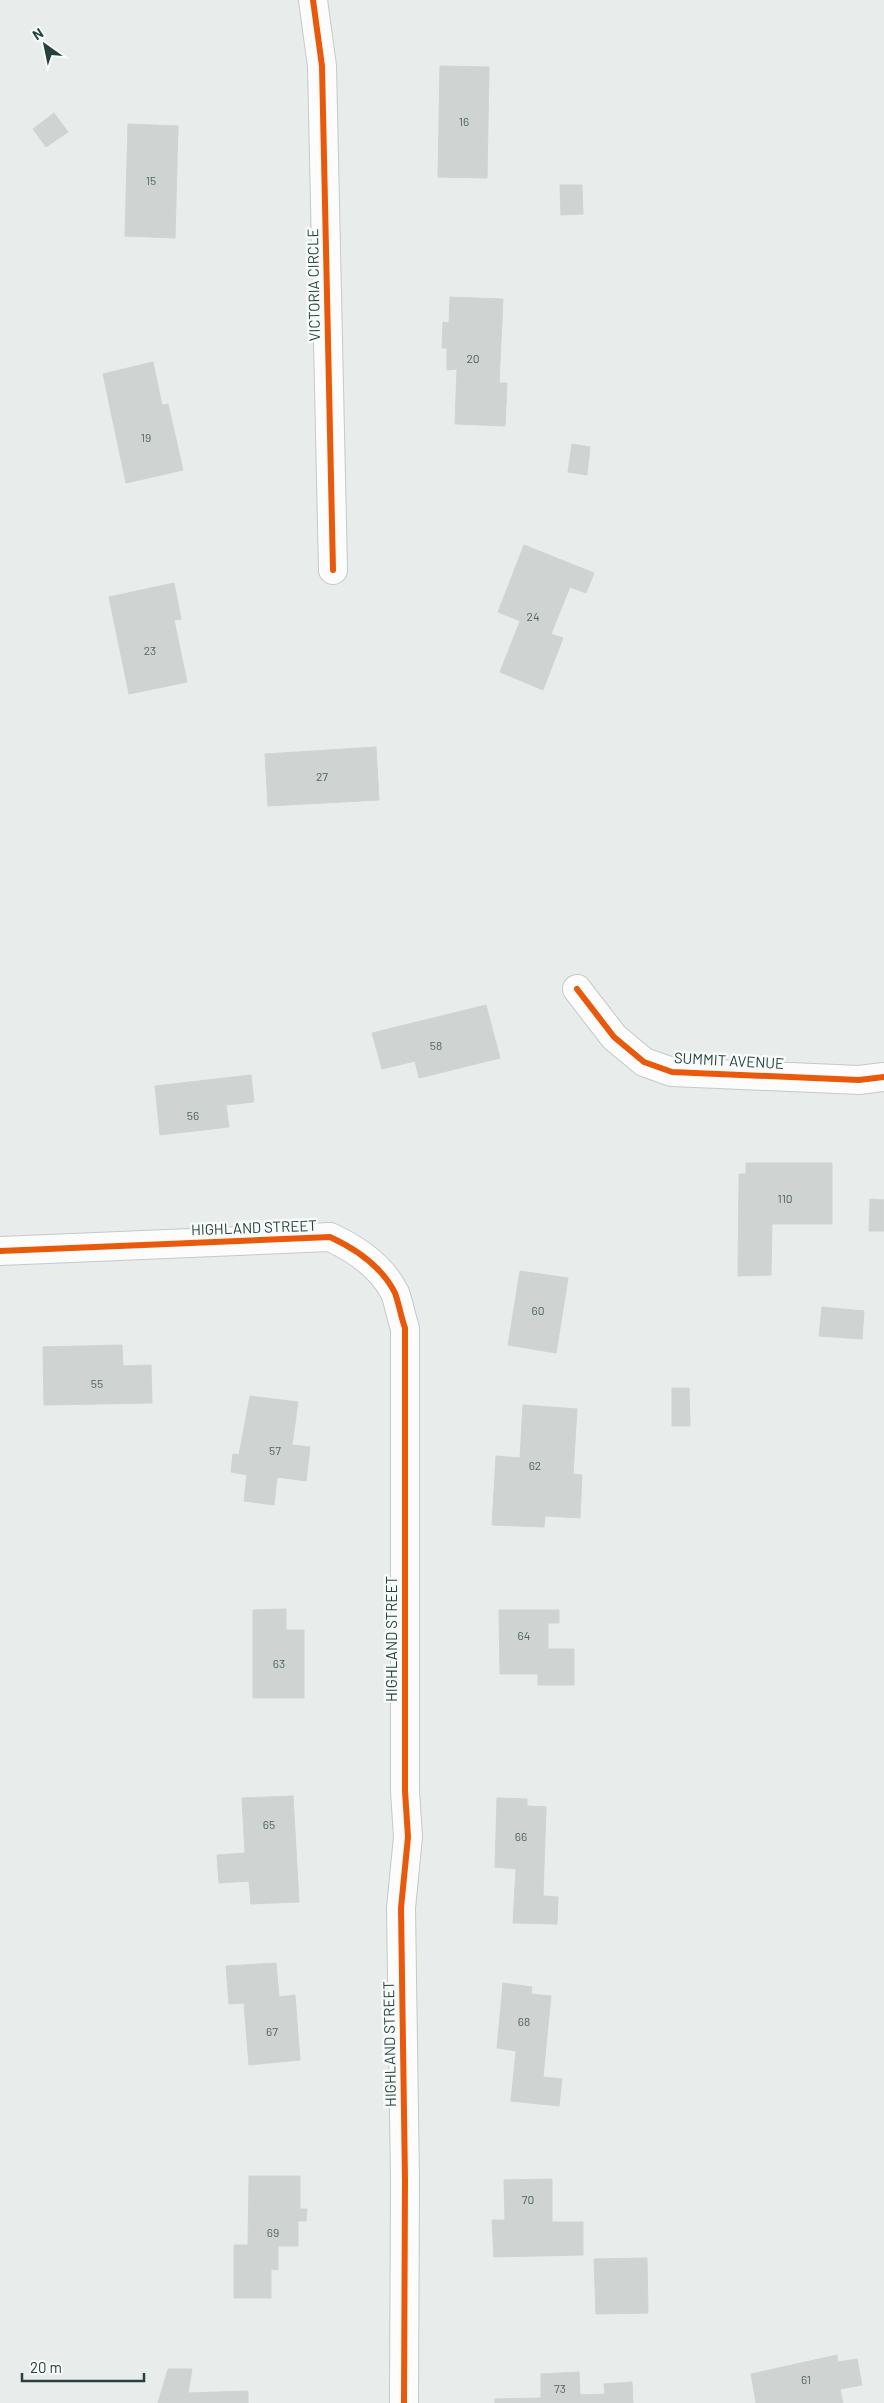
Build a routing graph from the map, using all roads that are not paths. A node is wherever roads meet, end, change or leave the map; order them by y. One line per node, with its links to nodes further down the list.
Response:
1 (313, 0): 2 (street, VICTORIA CIRCLE)
2 (333, 570)
3 (577, 989): 4 (street, SUMMIT AVENUE)
4 (884, 1077)
5 (0, 1252): 6 (street, HIGHLAND STREET)
6 (404, 2403)

